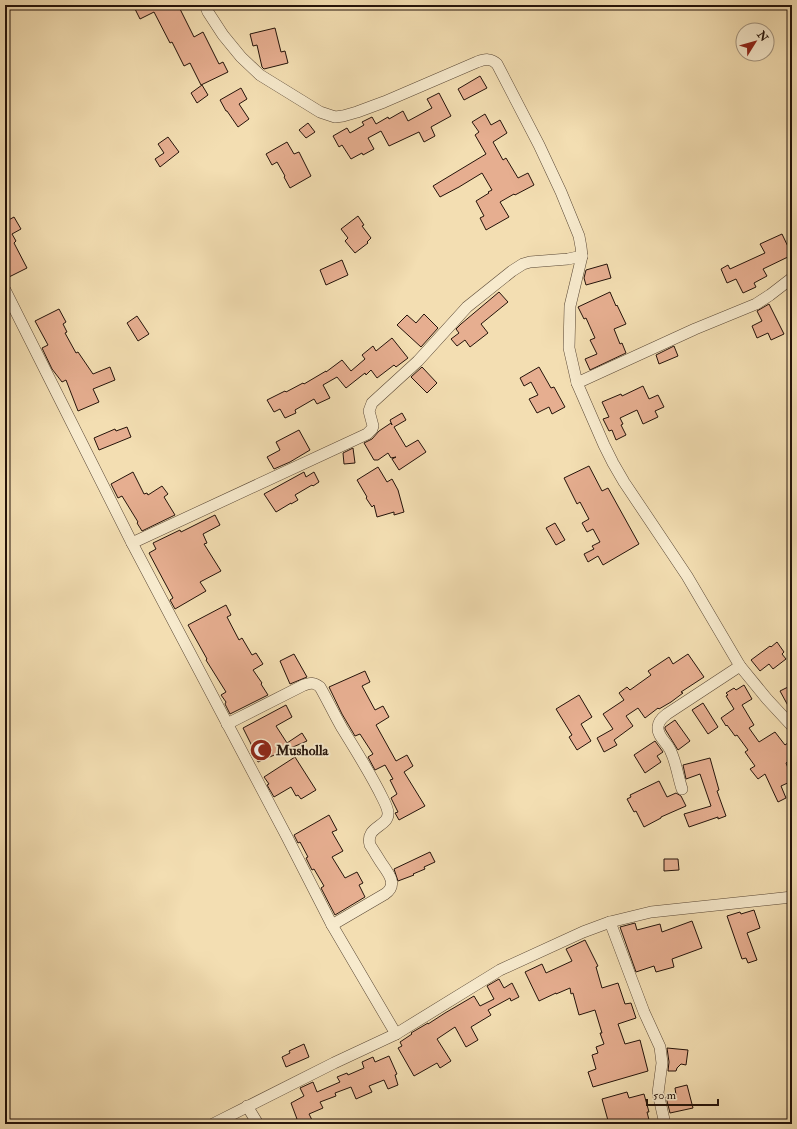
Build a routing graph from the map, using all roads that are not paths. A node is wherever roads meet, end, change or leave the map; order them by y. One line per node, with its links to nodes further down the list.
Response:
1 (205, 5): 2 (street)
2 (582, 256): 5 (street); 6 (street)
3 (792, 278): 5 (street)
4 (5, 290): 6 (street)
5 (577, 384): 7 (street)
6 (132, 543): 8 (street)
7 (740, 666): 9 (street); 10 (street)
8 (226, 724): 13 (street); 13 (street)
9 (792, 726)
10 (682, 789)
11 (792, 897): 12 (street)
12 (610, 922): 14 (street); 18 (street)
13 (332, 925): 14 (street)
14 (396, 1034): 15 (street)
15 (247, 1106): 16 (street); 17 (street)
16 (213, 1124)
17 (258, 1124)
18 (665, 1124)

